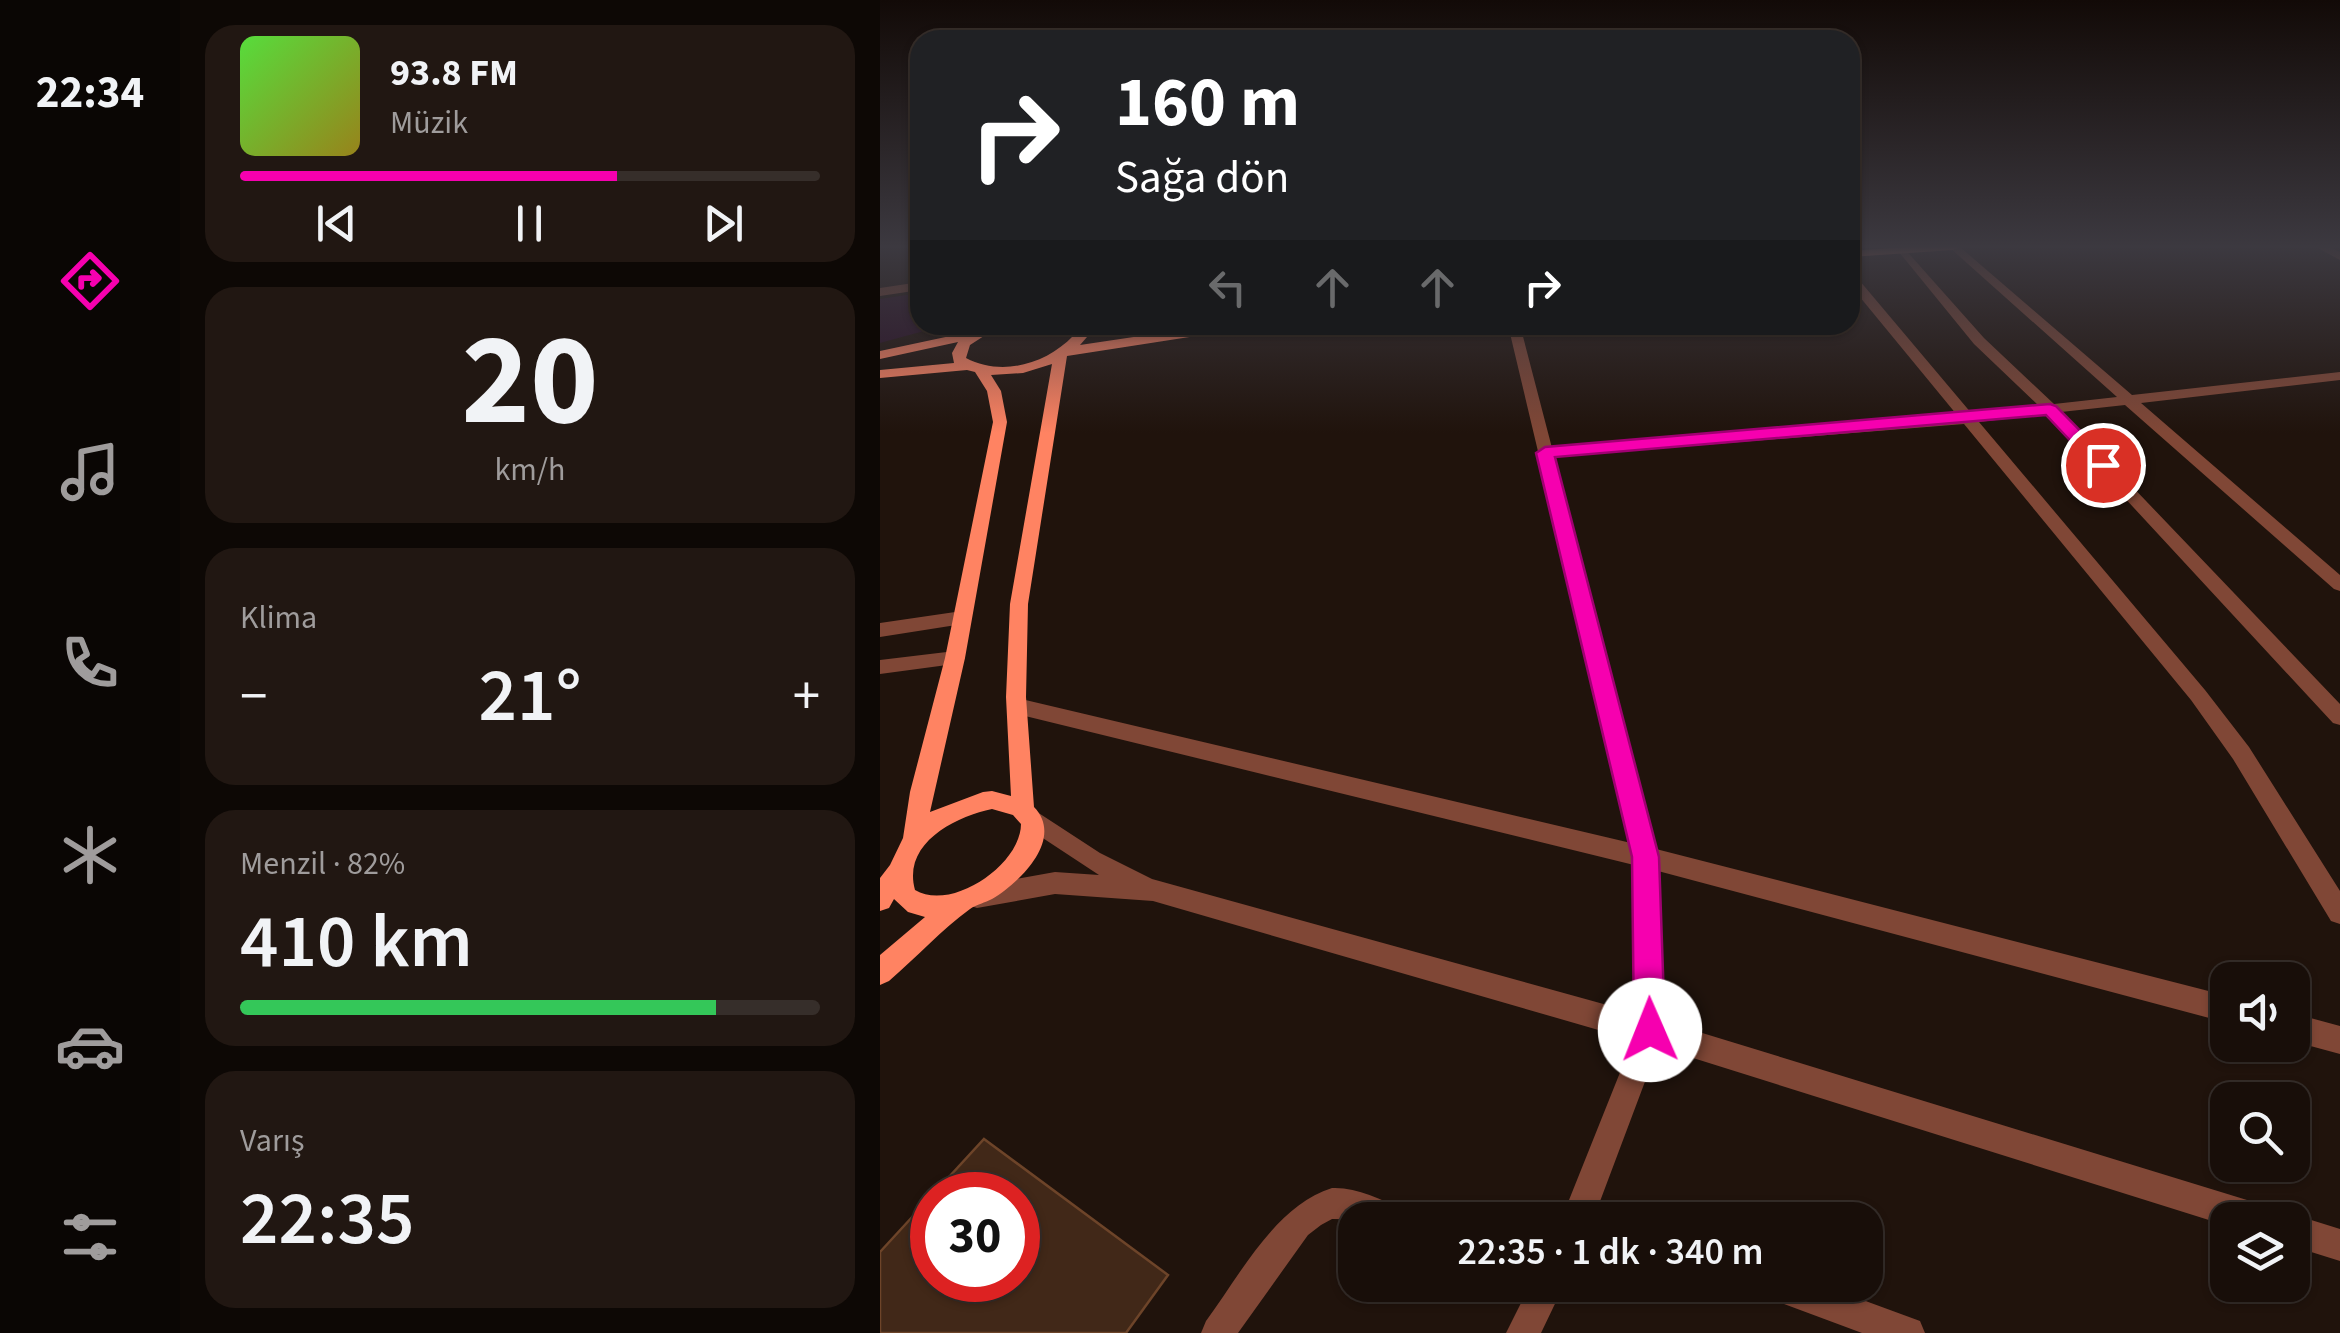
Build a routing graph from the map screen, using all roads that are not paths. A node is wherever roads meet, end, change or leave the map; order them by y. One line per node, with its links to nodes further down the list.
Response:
1 (1876, 309): 16 (street)
2 (1953, 309): 15 (street)
3 (2026, 309): 14 (street)
4 (961, 335): 10 (street)
5 (978, 335): 11 (street)
6 (1080, 335): 9 (street)
7 (1177, 335): 9 (street)
8 (1516, 335): 17 (street)
9 (1062, 353): 11 (street); 23 (street)
10 (880, 355)
11 (974, 368): 12 (street); 19 (street)
12 (880, 374)
13 (2340, 376): 14 (street)
14 (2130, 400): 15 (street); 18 (street)
15 (2050, 409): 16 (street); 24 (street)
16 (1965, 419): 17 (street); 32 (street)
17 (1545, 453): 27 (street)
18 (2340, 585)
19 (962, 618): 20 (street); 21 (street)
20 (880, 630)
21 (955, 658): 22 (street); 26 (street)
22 (880, 666)
23 (1016, 706): 25 (street); 27 (street)
24 (2340, 717)
25 (1027, 813): 26 (street); 29 (street); 31 (street)
26 (914, 838): 28 (street)
27 (1646, 857): 34 (street); 35 (street)
28 (896, 874): 30 (street); 31 (street)
29 (1154, 890): 31 (street); 35 (street)
30 (880, 900)
31 (969, 900): 33 (street)
32 (2340, 914)
33 (880, 972)
34 (2210, 1005)
35 (1650, 1030): 39 (street); 40 (street)
36 (2310, 1032): 37 (street)
37 (2340, 1040)
38 (1338, 1202): 45 (street)
39 (1591, 1202)
40 (2210, 1204)
41 (2310, 1236): 42 (street)
42 (2340, 1245)
43 (1539, 1302): 46 (street)
44 (1823, 1302): 47 (street)
45 (1218, 1333)
46 (1524, 1333)
47 (1908, 1333)

